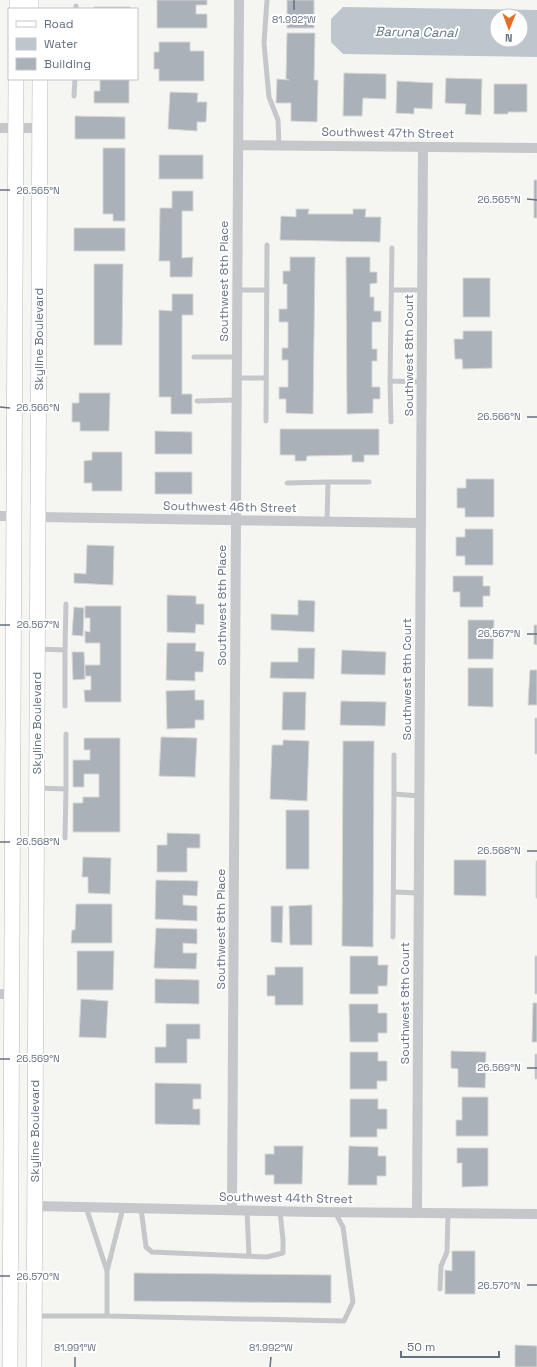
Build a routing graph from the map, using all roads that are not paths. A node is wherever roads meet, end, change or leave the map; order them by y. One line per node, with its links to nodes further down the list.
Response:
1 (239, 0): 10 (street, Southwest 8th Place)
2 (266, 0): 11 (lane)
3 (16, 80): 8 (street, Skyline Boulevard)
4 (40, 80): 9 (street, Skyline Boulevard)
5 (74, 80): 6 (lane)
6 (74, 96)
7 (0, 128): 8 (street)
8 (16, 128): 9 (street); 33 (street, Skyline Boulevard)
9 (40, 128): 34 (street, Skyline Boulevard)
10 (238, 144): 11 (street, Southwest 47th Street); 16 (street, Southwest 8th Place)
11 (279, 145): 12 (street, Southwest 47th Street)
12 (423, 147): 13 (street, Southwest 47th Street); 19 (street, Southwest 8th Court)
13 (537, 148)
14 (268, 245): 17 (lane)
15 (392, 248): 18 (lane)
16 (237, 290): 17 (lane); 21 (street, Southwest 8th Place)
17 (267, 290): 23 (lane)
18 (392, 290): 19 (lane); 24 (lane)
19 (422, 290): 25 (street, Southwest 8th Court)
20 (194, 356): 21 (lane)
21 (237, 357): 22 (street, Southwest 8th Place)
22 (236, 378): 23 (lane); 26 (street, Southwest 8th Place)
23 (266, 378): 28 (lane)
24 (390, 381): 25 (lane); 29 (lane)
25 (422, 382): 37 (street, Southwest 8th Court)
26 (236, 400): 27 (lane); 35 (street, Southwest 8th Place)
27 (197, 401)
28 (266, 421)
29 (391, 422)
30 (287, 482): 31 (lane)
31 (328, 482): 32 (lane); 36 (lane)
32 (369, 482)
33 (7, 516): 34 (street); 52 (street, Skyline Boulevard)
34 (38, 517): 35 (street, Southwest 46th Street); 39 (street, Skyline Boulevard)
35 (235, 520): 36 (street, Southwest 46th Street); 59 (street, Southwest 8th Place)
36 (327, 522): 37 (street, Southwest 46th Street)
37 (421, 523): 47 (street, Southwest 8th Court)
38 (66, 604): 40 (lane)
39 (37, 650): 40 (lane); 44 (street, Skyline Boulevard)
40 (65, 650): 41 (lane)
41 (65, 706)
42 (66, 734): 45 (lane)
43 (394, 755): 46 (lane)
44 (37, 788): 45 (lane); 53 (street, Skyline Boulevard)
45 (66, 789): 48 (lane)
46 (394, 794): 47 (lane); 49 (lane)
47 (420, 796): 50 (street, Southwest 8th Court)
48 (65, 838)
49 (394, 892): 50 (lane); 51 (lane)
50 (419, 894): 63 (street, Southwest 8th Court)
51 (393, 937)
52 (6, 994): 53 (street); 54 (street, Skyline Boulevard)
53 (36, 995): 55 (street, Skyline Boulevard)
54 (11, 1205): 55 (street); 71 (street, Skyline Boulevard)
55 (35, 1206): 56 (street, Southwest 44th Street); 69 (street, Skyline Boulevard)
56 (86, 1207): 57 (street, Southwest 44th Street); 67 (lane)
57 (123, 1208): 58 (street, Southwest 44th Street); 67 (lane)
58 (141, 1208): 59 (street, Southwest 44th Street); 66 (lane)
59 (232, 1210): 60 (street, Southwest 44th Street)
60 (247, 1210): 61 (street, Southwest 44th Street); 66 (lane)
61 (280, 1211): 62 (street, Southwest 44th Street); 66 (lane)
62 (335, 1212): 63 (street, Southwest 44th Street); 70 (lane)
63 (417, 1212): 64 (street, Southwest 44th Street)
64 (448, 1213): 65 (street, Southwest 44th Street); 68 (lane)
65 (537, 1214)
66 (249, 1256)
67 (107, 1271): 70 (lane)
68 (440, 1289)
69 (34, 1316): 70 (lane); 72 (street, Skyline Boulevard)
70 (107, 1316)
71 (10, 1367)
72 (34, 1367)

